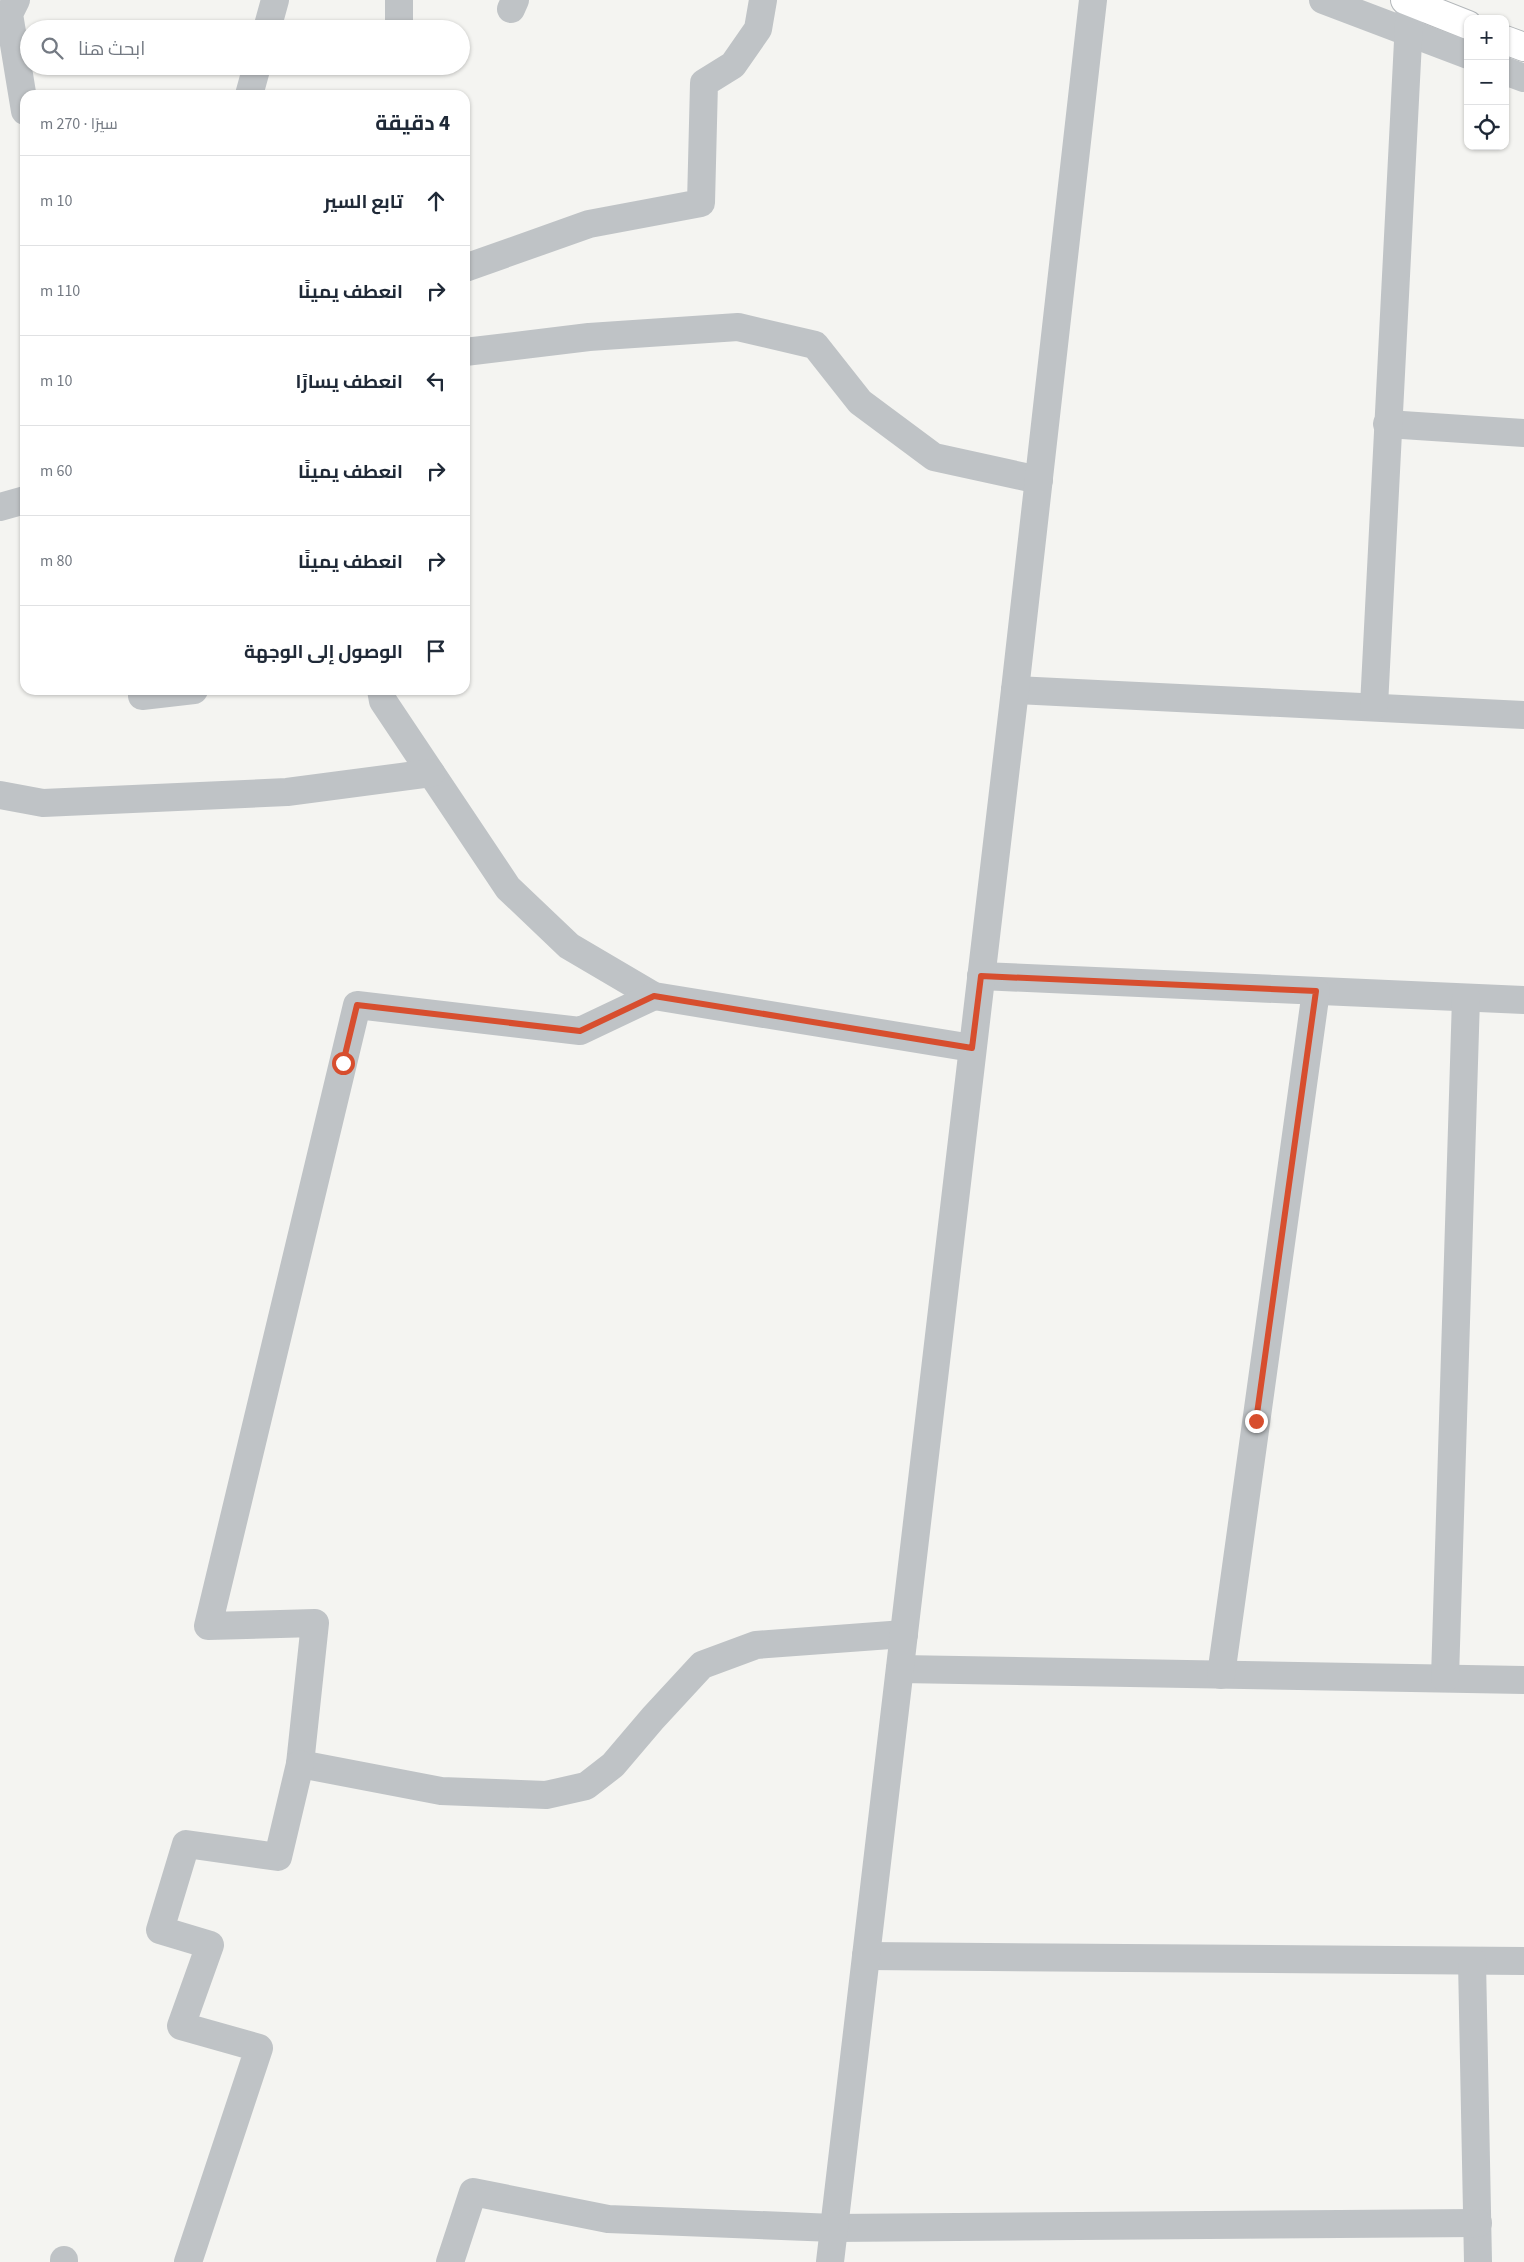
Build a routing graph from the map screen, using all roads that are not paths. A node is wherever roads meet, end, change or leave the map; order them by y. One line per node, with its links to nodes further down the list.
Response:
1 (16, 0): 18 (street)
2 (275, 0): 8 (street)
3 (399, 0): 9 (street)
4 (763, 0): 20 (street)
5 (1092, 0): 24 (street)
6 (1323, 0): 11 (street)
7 (1408, 1): 10 (main road); 11 (street)
8 (269, 20)
9 (399, 20)
10 (1464, 23)
11 (1410, 32): 14 (street); 22 (street)
12 (1509, 41): 13 (main road)
13 (1524, 47)
14 (1464, 54)
15 (1509, 72): 17 (street)
16 (255, 75): 19 (street)
17 (1524, 78)
18 (22, 90)
19 (250, 90)
20 (470, 266)
21 (470, 351): 24 (street)
22 (1387, 424): 23 (street); 31 (street)
23 (1524, 433)
24 (1039, 480): 27 (street)
25 (20, 501): 26 (street)
26 (0, 507)
27 (1015, 690): 31 (street); 35 (street)
28 (151, 695): 30 (street)
29 (382, 695): 33 (street)
30 (142, 696)
31 (1374, 706): 32 (street)
32 (1524, 714)
33 (431, 773): 34 (street); 37 (street)
34 (0, 794)
35 (981, 976): 36 (street); 40 (street)
36 (1316, 991): 38 (street); 43 (street)
37 (654, 996): 40 (street); 46 (street)
38 (1466, 998): 39 (street); 44 (street)
39 (1524, 1000)
40 (972, 1048): 41 (street)
41 (904, 1634): 42 (street); 46 (street)
42 (900, 1669): 43 (street); 47 (street)
43 (1221, 1674): 44 (street)
44 (1445, 1678): 45 (street)
45 (1524, 1680)
46 (300, 1764): 52 (street)
47 (866, 1956): 48 (street); 51 (street)
48 (1472, 1961): 49 (street); 50 (street)
49 (1524, 1961)
50 (1478, 2223): 51 (street); 55 (street)
51 (834, 2228): 53 (street); 54 (street)
52 (188, 2262)
53 (450, 2262)
54 (830, 2262)
55 (1478, 2262)

